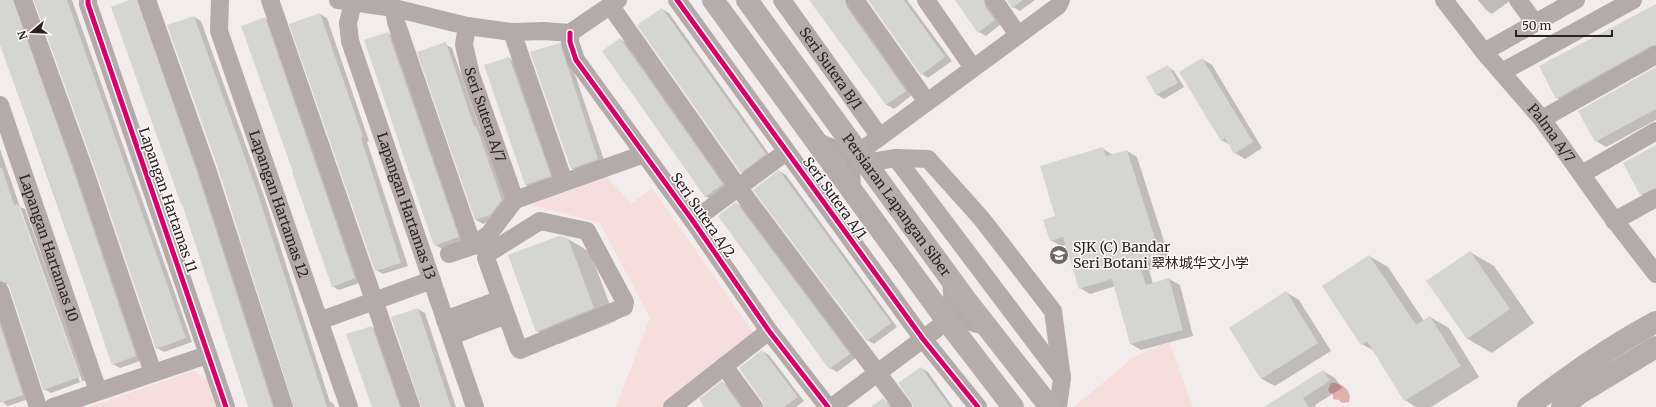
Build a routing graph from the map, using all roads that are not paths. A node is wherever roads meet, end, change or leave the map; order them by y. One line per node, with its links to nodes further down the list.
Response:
1 (22, 0): 68 (street)
2 (88, 0): 66 (street, Lapangan Hartamas 11)
3 (147, 0): 76 (street)
4 (220, 0): 57 (street, Lapangan Hartamas 12)
5 (270, 0): 54 (street)
6 (677, 0): 36 (street, Seri Sutera A/1)
7 (713, 0): 35 (main road, Persiaran Lapangan Siber)
8 (746, 0): 38 (main road, Persiaran Lapangan Siber)
9 (782, 0): 34 (street, Seri Sutera B/1)
10 (855, 0): 30 (street)
11 (926, 0): 28 (street)
12 (994, 0): 25 (street)
13 (1061, 0): 25 (street)
14 (1444, 0): 26 (street, Palma A/7)
15 (1518, 0): 21 (street)
16 (1576, 0): 21 (street)
17 (1633, 0): 29 (street)
18 (346, 2): 20 (street); 51 (street, Lapangan Hartamas 13)
19 (614, 3): 24 (street); 42 (street)
20 (394, 8): 22 (street); 48 (street)
21 (1536, 23): 26 (street)
22 (468, 26): 23 (street); 45 (street, Seri Sutera A/7)
23 (512, 32): 24 (street); 41 (street)
24 (570, 32): 37 (street, Seri Sutera A/2)
25 (1018, 35): 28 (street)
26 (1484, 52): 29 (street, Palma A/7)
27 (1656, 55): 32 (street)
28 (973, 68): 30 (street)
29 (1502, 72): 32 (street, Palma A/7)
30 (927, 102): 34 (street)
31 (0, 105): 71 (street, Lapangan Hartamas 10)
32 (1542, 119): 40 (street, Palma A/7)
33 (1656, 131): 40 (street)
34 (880, 137): 38 (street)
35 (815, 140): 38 (street); 43 (main road, Persiaran Lapangan Siber)
36 (786, 152): 42 (street); 63 (street, Seri Sutera A/1)
37 (644, 154): 41 (street); 46 (street, Seri Sutera A/2)
38 (861, 158): 39 (street); 43 (street); 52 (main road, Persiaran Lapangan Siber)
39 (896, 158): 70 (street); 70 (street)
40 (1582, 174): 47 (street, Palma A/7)
41 (564, 182): 45 (street)
42 (738, 187): 46 (street); 69 (street)
43 (852, 191): 58 (main road, Persiaran Lapangan Siber)
44 (1656, 198): 47 (street)
45 (515, 200): 48 (street)
46 (693, 221): 62 (street, Seri Sutera A/2)
47 (1614, 221): 50 (street, Palma A/7)
48 (473, 246): 49 (street)
49 (449, 254)
50 (1655, 274)
51 (432, 280): 54 (street); 61 (street, Lapangan Hartamas 13)
52 (951, 280): 58 (street); 60 (main road, Persiaran Lapangan Siber)
53 (0, 291): 73 (street)
54 (374, 302): 57 (street); 78 (street)
55 (504, 307): 55 (street); 61 (street)
56 (1656, 310): 64 (street)
57 (319, 321): 77 (street, Lapangan Hartamas 12)
58 (947, 321): 60 (street); 63 (street); 85 (main road, Persiaran Lapangan Siber)
59 (1656, 322): 64 (main road)
60 (987, 327): 86 (main road, Persiaran Lapangan Siber)
61 (448, 328): 79 (street, Lapangan Hartamas 13)
62 (769, 331): 67 (street); 81 (street, Seri Sutera A/2)
63 (923, 339): 69 (street); 84 (street, Seri Sutera A/1)
64 (1619, 344): 88 (main road)
65 (1656, 347): 89 (main road)
66 (207, 355): 68 (street); 75 (street, Lapangan Hartamas 11)
67 (724, 366): 72 (street); 80 (street)
68 (153, 373): 71 (street)
69 (878, 373): 82 (street); 83 (street)
70 (1062, 378): 87 (street)
71 (98, 391): 74 (street)
72 (675, 406)
73 (38, 407)
74 (53, 407)
75 (226, 407)
76 (284, 407)
77 (349, 407)
78 (411, 407)
79 (475, 407)
80 (754, 407)
81 (828, 407)
82 (832, 407)
83 (903, 407)
84 (978, 407)
85 (1013, 407)
86 (1050, 407)
87 (1058, 407)
88 (1528, 407)
89 (1562, 407)

